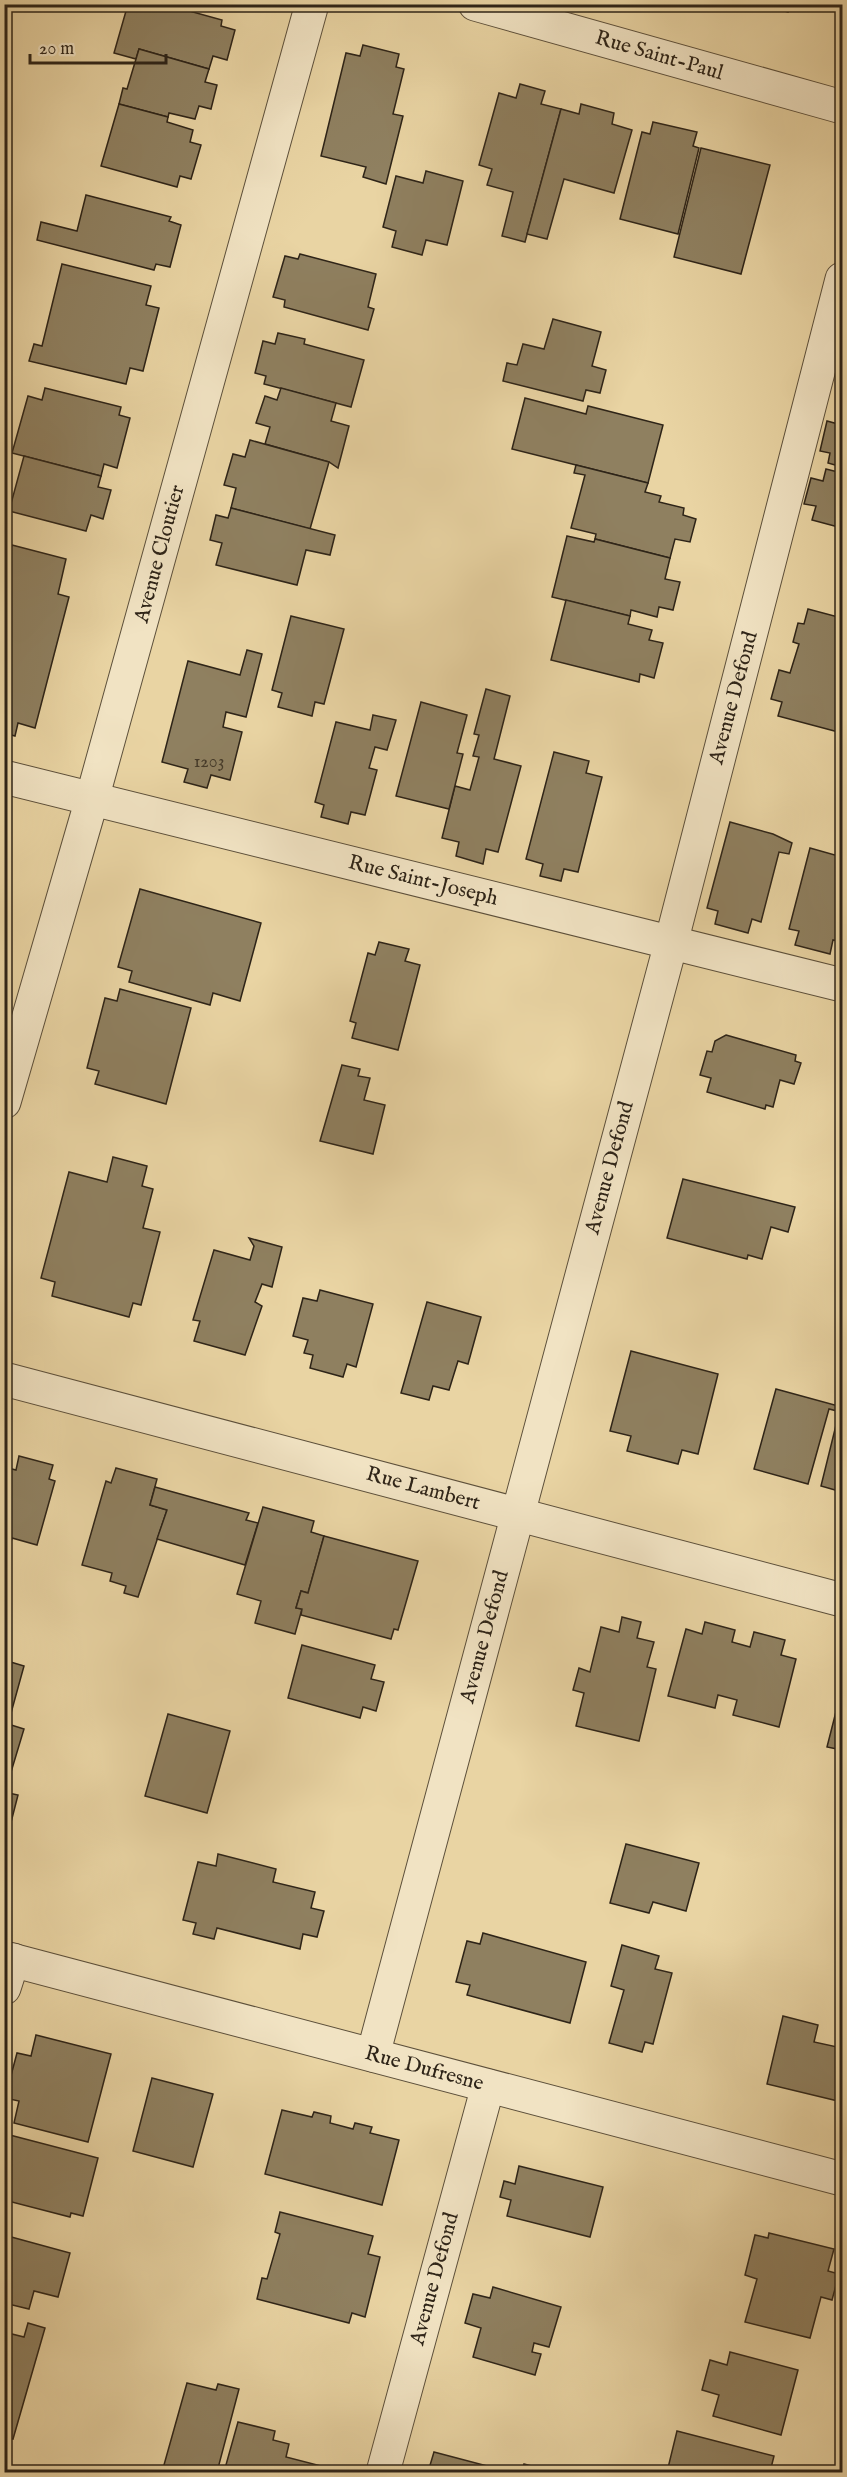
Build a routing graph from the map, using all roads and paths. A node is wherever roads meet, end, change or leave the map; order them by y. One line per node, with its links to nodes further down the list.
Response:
1 (312, 4): 6 (street, Avenue Cloutier)
2 (475, 4): 3 (street, Rue Saint-Paul)
3 (843, 107)
4 (843, 279): 7 (street, Avenue Defond)
5 (4, 777): 6 (street, Rue Saint-Joseph)
6 (92, 799): 7 (street, Rue Saint-Joseph); 9 (street, Avenue Cloutier)
7 (670, 943): 8 (street, Rue Saint-Joseph); 11 (street, Avenue Defond)
8 (843, 985)
9 (4, 1102)
10 (4, 1378): 11 (street, Rue Lambert)
11 (518, 1514): 12 (street, Rue Lambert); 14 (street, Avenue Defond)
12 (843, 1600)
13 (7, 1969): 14 (street, Rue Dufresne)
14 (373, 2055): 15 (street, Rue Dufresne)
15 (488, 2086): 16 (street, Rue Dufresne); 17 (street, Avenue Defond)
16 (843, 2180)
17 (383, 2472)

